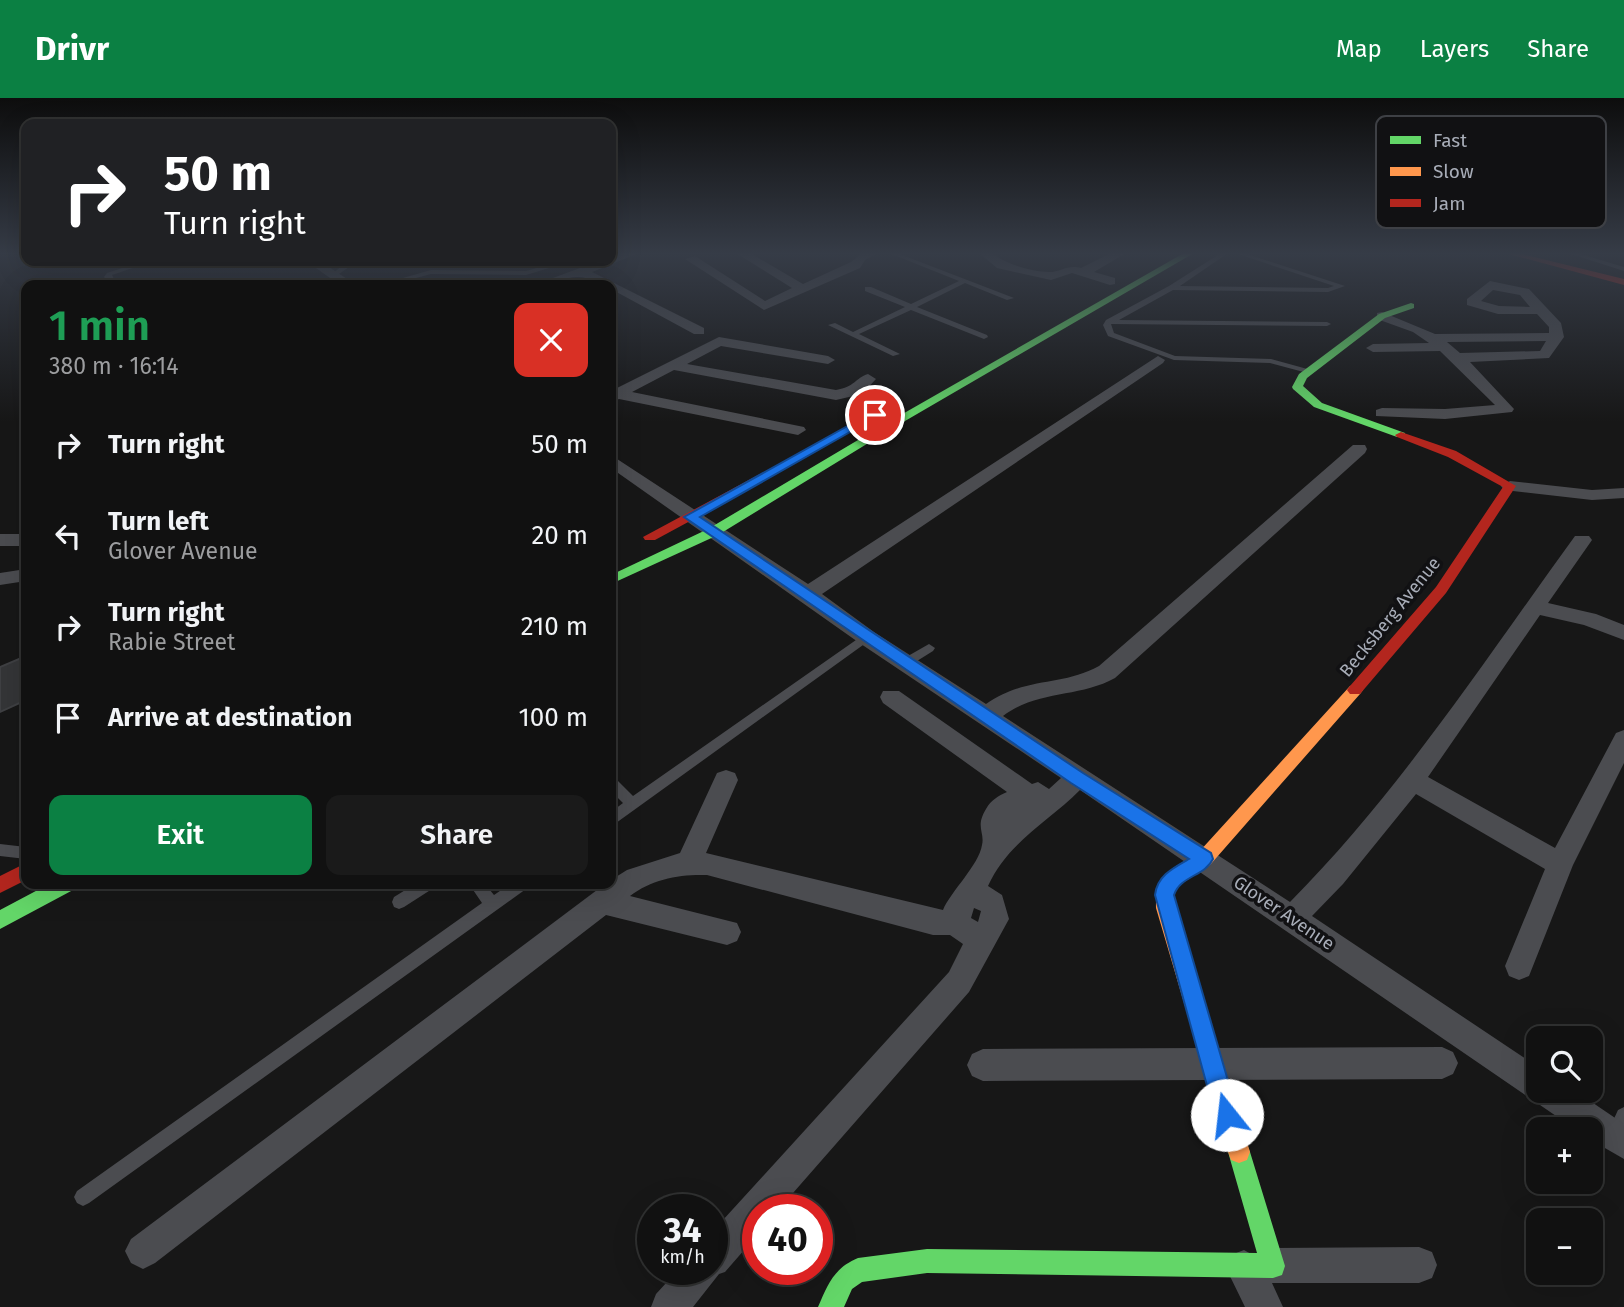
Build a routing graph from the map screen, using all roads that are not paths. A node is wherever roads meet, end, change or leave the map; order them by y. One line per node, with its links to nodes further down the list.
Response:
1 (659, 309): 15 (street)
2 (906, 309): 16 (lane)
3 (917, 309): 18 (lane)
4 (1063, 309): 31 (main road)
5 (1092, 309): 39 (main road)
6 (1131, 309): 12 (lane)
7 (1401, 309): 11 (main road)
8 (1496, 309): 10 (street)
9 (1540, 309): 17 (street)
10 (1533, 311)
11 (1382, 316): 19 (street); 26 (main road)
12 (1109, 321): 13 (lane); 26 (lane)
13 (1327, 324)
14 (832, 326): 16 (lane)
15 (699, 331)
16 (852, 335): 21 (lane)
17 (1557, 337): 19 (street); 22 (street)
18 (984, 338)
19 (1436, 343): 20 (street); 22 (street)
20 (1373, 348)
21 (896, 354)
22 (1454, 358): 30 (street)
23 (828, 360): 25 (street)
24 (1158, 360): 47 (street)
25 (670, 365): 27 (street); 28 (street)
26 (1308, 372): 36 (main road)
27 (867, 379)
28 (616, 395)
29 (616, 396): 32 (street)
30 (1382, 413)
31 (870, 418)
32 (799, 430)
33 (1359, 449): 54 (street)
34 (616, 464): 38 (street, Glover Avenue)
35 (775, 470): 38 (main road)
36 (1510, 486): 37 (street); 66 (main road, Becksberg Avenue)
37 (1624, 493)
38 (691, 517): 39 (street, Glover Avenue); 43 (main road)
39 (713, 532): 45 (main road); 47 (street, Glover Avenue)
40 (0, 540): 41 (street)
41 (21, 540)
42 (1582, 540): 48 (street)
43 (634, 545)
44 (21, 576): 46 (street)
45 (616, 578)
46 (0, 579)
47 (808, 594): 50 (street, Glover Avenue)
48 (1534, 607): 49 (street); 58 (street)
49 (1624, 633)
50 (866, 637): 52 (street, Glover Avenue); 61 (lane)
51 (929, 648): 52 (lane)
52 (905, 663): 54 (street, Glover Avenue)
53 (891, 697): 60 (street)
54 (986, 716): 56 (street, Glover Avenue)
55 (1624, 739): 68 (street)
56 (1071, 774): 60 (street); 63 (street); 66 (street, Glover Avenue)
57 (726, 780): 67 (street)
58 (1411, 780): 68 (street); 79 (street)
59 (616, 788): 61 (lane)
60 (1028, 794): 63 (street)
61 (632, 804): 62 (lane)
62 (616, 815)
63 (996, 846): 75 (street)
64 (0, 850): 65 (lane)
65 (21, 852)
66 (1204, 859): 79 (street, Glover Avenue); 86 (main road, Becksberg Avenue)
67 (689, 862): 77 (street); 81 (street)
68 (1560, 864): 83 (street)
69 (21, 874): 70 (main road)
70 (0, 885)
71 (56, 889): 80 (main road)
72 (419, 889): 76 (lane)
73 (480, 889): 78 (lane)
74 (514, 889): 78 (lane)
75 (969, 897): 81 (street); 81 (street)
76 (399, 902)
77 (603, 902): 82 (street); 92 (street)
78 (492, 904): 90 (lane)
79 (1292, 918): 87 (street, Glover Avenue)
80 (0, 920)
81 (971, 928): 91 (street)
82 (727, 932)
83 (1519, 966)
84 (1442, 1063): 86 (street)
85 (983, 1065): 86 (street)
86 (1212, 1065): 94 (main road, Becksberg Avenue)
87 (1526, 1077)
88 (1569, 1103): 89 (street)
89 (1621, 1132)
90 (83, 1197)
91 (728, 1240)
92 (143, 1251)
93 (1419, 1265): 94 (street)
94 (1258, 1267): 97 (main road); 98 (street)
95 (689, 1285): 96 (street)
96 (669, 1307)
97 (831, 1307)
98 (1265, 1307)

